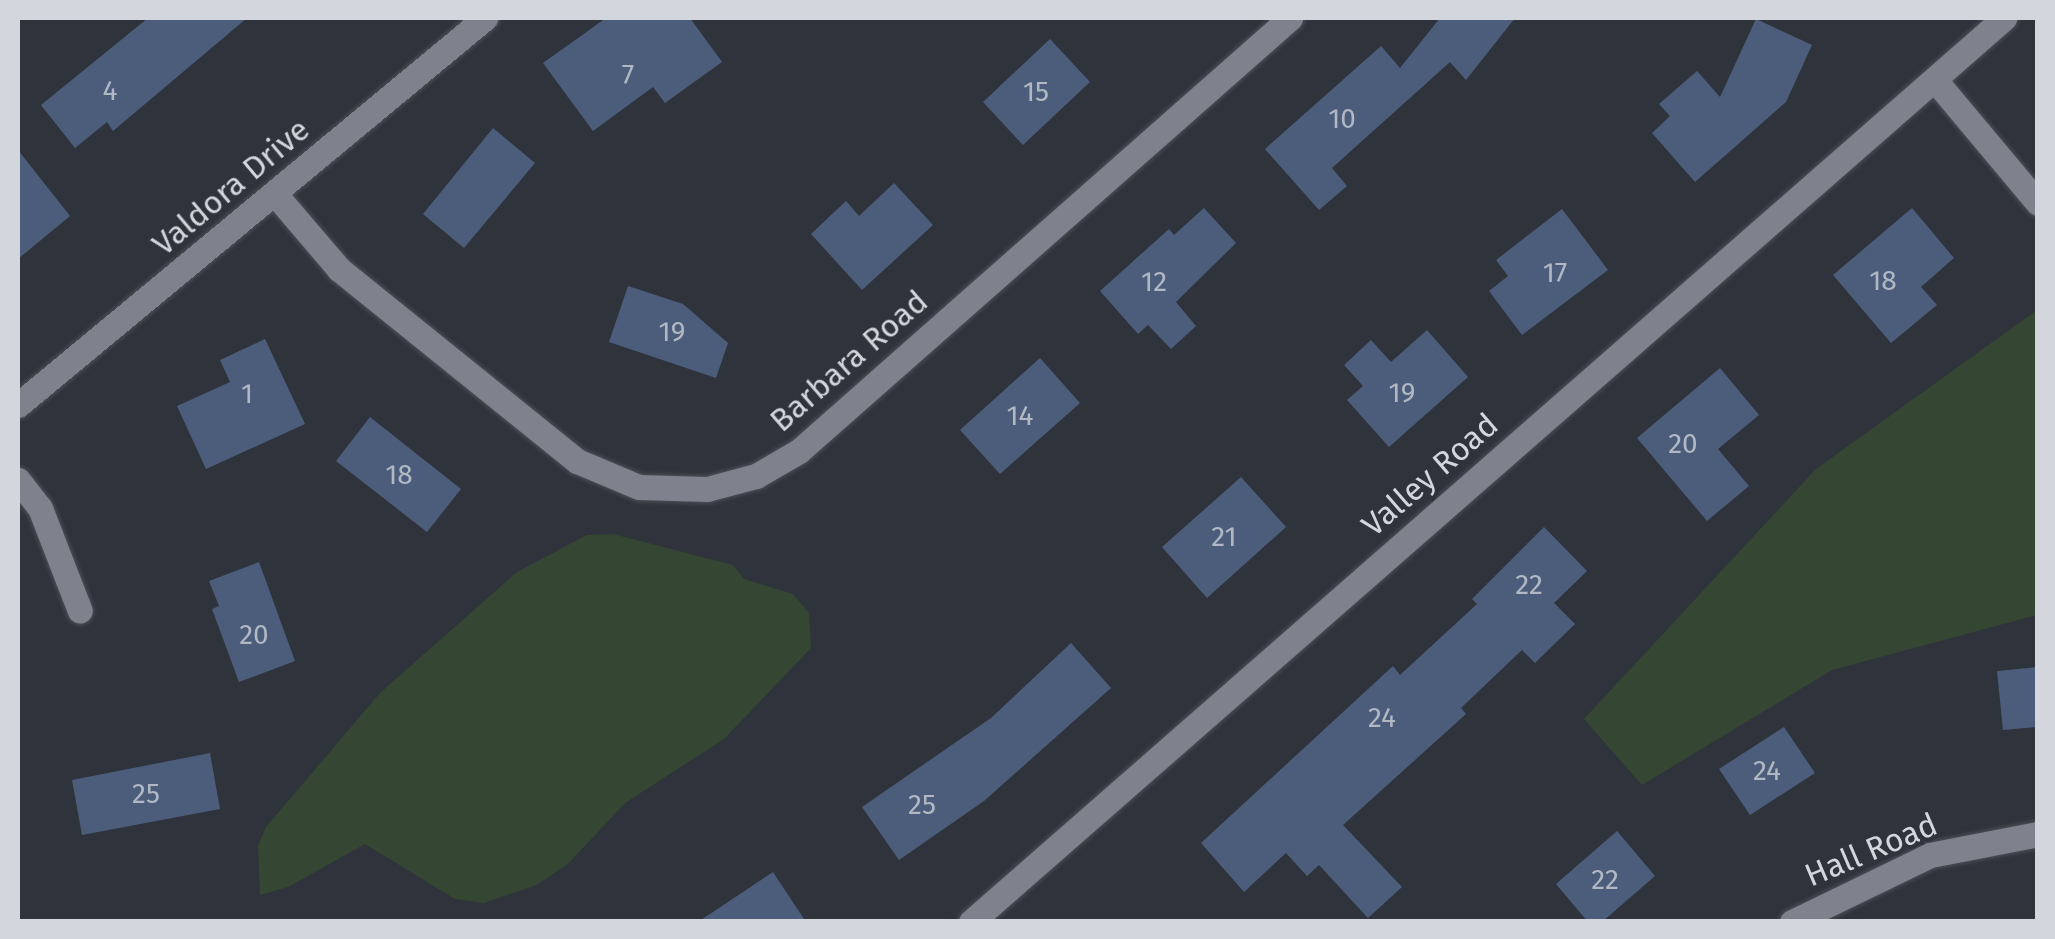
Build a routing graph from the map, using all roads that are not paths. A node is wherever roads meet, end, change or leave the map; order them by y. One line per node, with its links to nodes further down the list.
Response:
1 (485, 18): 5 (street, Valdora Drive)
2 (1290, 18): 5 (street, Barbara Road)
3 (2004, 18): 4 (street, Valley Road)
4 (1935, 80): 6 (street); 11 (street, Valley Road)
5 (275, 194): 7 (street, Valdora Drive)
6 (2038, 203)
7 (18, 405)
8 (18, 480): 9 (street)
9 (80, 611)
10 (2038, 834): 12 (street, Hall Road)
11 (971, 922)
12 (1792, 922)

